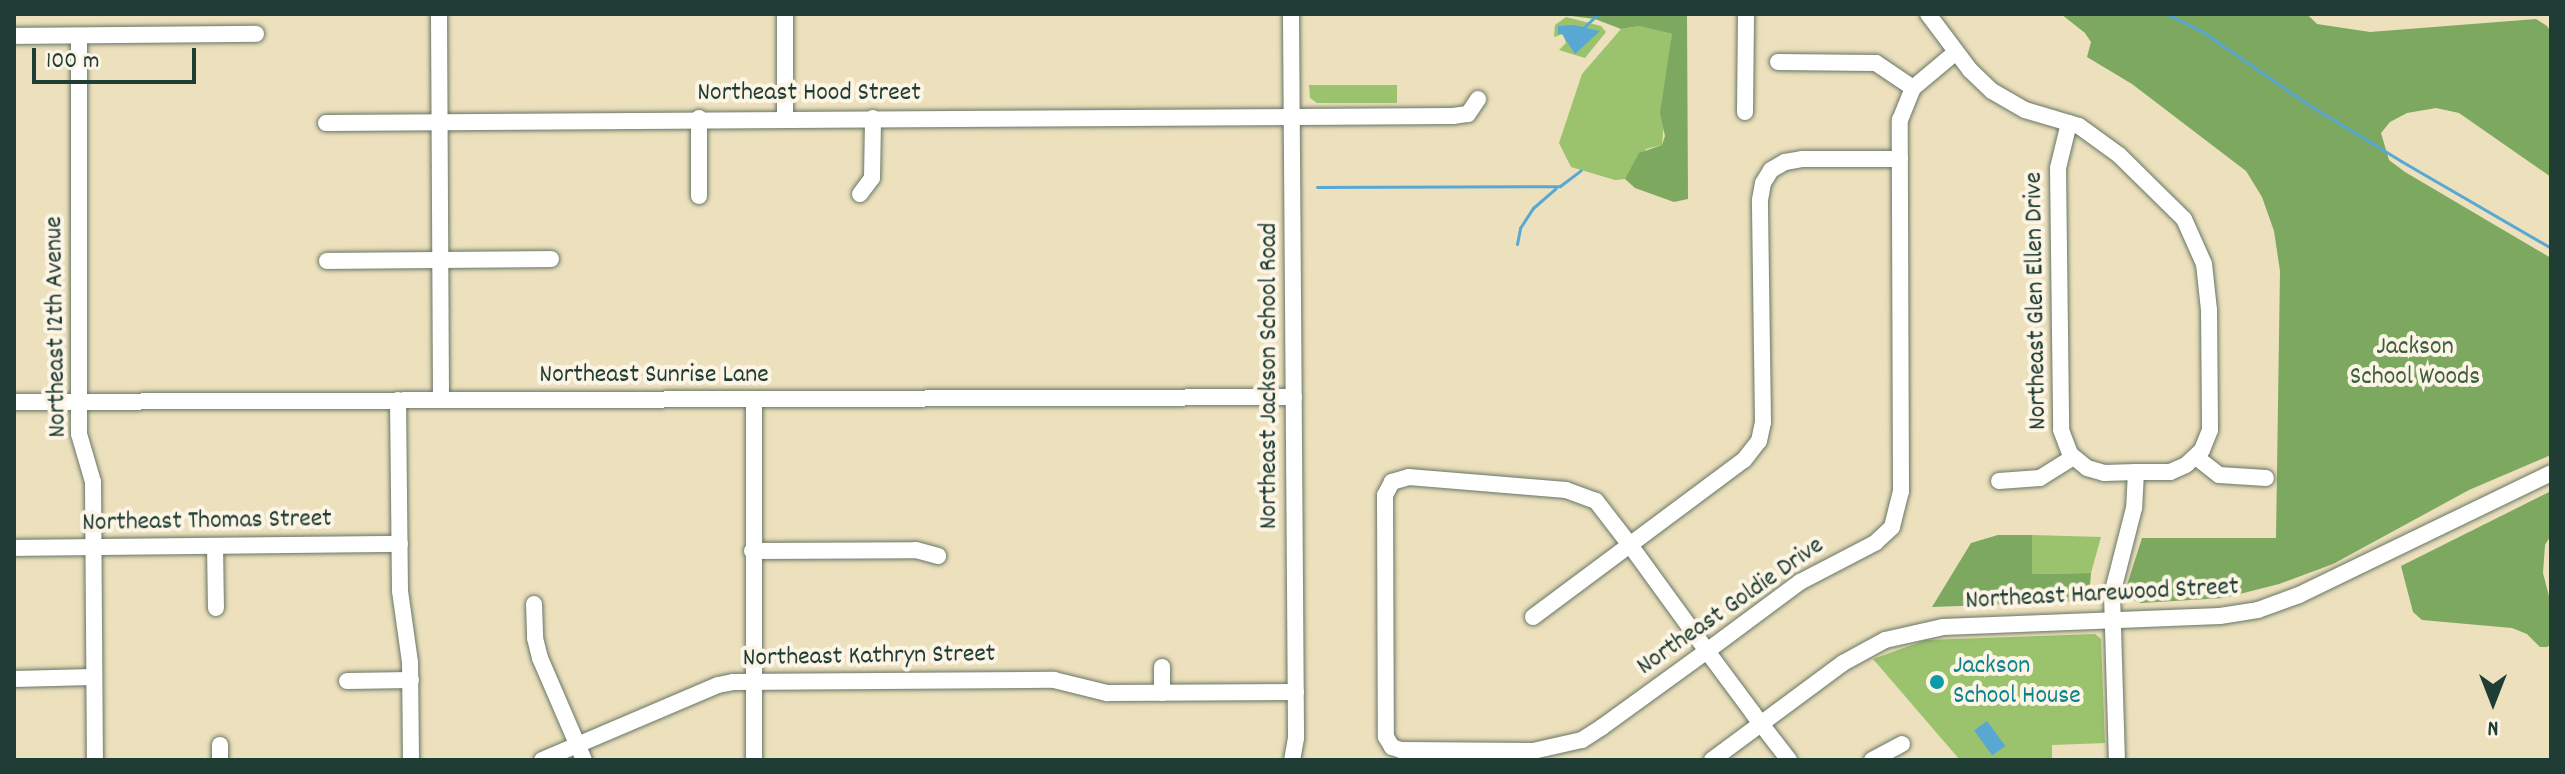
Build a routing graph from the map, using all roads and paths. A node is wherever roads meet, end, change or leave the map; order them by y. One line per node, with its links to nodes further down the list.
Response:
1 (439, 14): 18 (street)
2 (785, 14): 16 (street)
3 (1291, 14): 14 (street, Northeast Jackson School Road)
4 (1746, 14): 13 (street)
5 (1928, 14): 9 (street)
6 (256, 34): 8 (street)
7 (14, 36): 8 (street)
8 (79, 36): 32 (street, Northeast 12th Avenue)
9 (1956, 52): 11 (street); 20 (street)
10 (1778, 62): 11 (street)
11 (1913, 88): 21 (street, Northeast Goldie Drive)
12 (1478, 99): 14 (street, Northeast Hood Street)
13 (1745, 112)
14 (1292, 117): 17 (street, Northeast Hood Street); 27 (street, Northeast Jackson School Road)
15 (699, 118): 16 (street, Northeast Hood Street); 18 (street, Northeast Hood Street); 23 (street)
16 (785, 118): 17 (street, Northeast Hood Street)
17 (873, 118): 22 (street)
18 (439, 120): 19 (street, Northeast Hood Street); 25 (street)
19 (326, 123)
20 (2069, 123): 33 (street, Northeast Glen Ellen Drive); 34 (street)
21 (1900, 159): 40 (street); 50 (street, Northeast Goldie Drive)
22 (860, 194)
23 (699, 196)
24 (551, 259): 25 (street)
25 (440, 260): 26 (street); 29 (street)
26 (327, 261)
27 (1294, 397): 30 (street, Northeast Sunrise Lane); 57 (street, Northeast Jackson School Road)
28 (398, 400): 29 (street, Northeast Sunrise Lane); 32 (street, Northeast Sunrise Lane); 39 (street)
29 (441, 400): 30 (street, Northeast Sunrise Lane)
30 (754, 400): 44 (street)
31 (14, 402): 32 (street, Northeast Sunrise Lane)
32 (79, 402): 43 (street, Northeast 12th Avenue)
33 (2073, 457): 35 (street, Northeast Glen Ellen Drive); 38 (street)
34 (2196, 457): 35 (street, Northeast Glen Ellen Drive); 37 (street)
35 (2136, 472): 49 (street)
36 (2551, 473): 49 (street, Northeast Harewood Street)
37 (2266, 478)
38 (1999, 481)
39 (400, 544): 41 (street, Northeast Thomas Street); 54 (street)
40 (1630, 545): 48 (street); 50 (street); 50 (street, Northeast Goldie Drive)
41 (215, 546): 43 (street, Northeast Thomas Street); 47 (street)
42 (14, 548): 43 (street, Northeast Thomas Street)
43 (92, 548): 52 (street, Northeast 12th Avenue)
44 (752, 551): 45 (street); 56 (street)
45 (938, 556)
46 (534, 604): 62 (street)
47 (216, 608)
48 (1533, 617)
49 (2112, 620): 59 (street, Northeast Harewood Street); 72 (street)
50 (1707, 651): 59 (street)
51 (1162, 667): 58 (street)
52 (93, 677): 53 (street); 63 (street, Northeast 12th Avenue)
53 (14, 679)
54 (411, 680): 55 (street); 64 (street)
55 (347, 681)
56 (755, 681): 58 (street, Northeast Kathryn Street); 62 (street, Northeast Kathryn Street); 66 (street)
57 (1296, 692): 58 (street, Northeast Kathryn Street); 60 (street, Northeast Jackson School Road)
58 (1162, 693)
59 (1761, 724): 69 (street, Northeast Harewood Street); 70 (street)
60 (1296, 738): 67 (street, Northeast Jackson School Road); 68 (street, Northeast Jackson School Road)
61 (1902, 744): 71 (street)
62 (581, 752): 65 (street, Northeast Kathryn Street)
63 (95, 760)
64 (411, 760)
65 (542, 760)
66 (754, 760)
67 (1292, 760)
68 (1302, 760)
69 (1712, 760)
70 (1789, 760)
71 (1872, 760)
72 (2117, 760)

